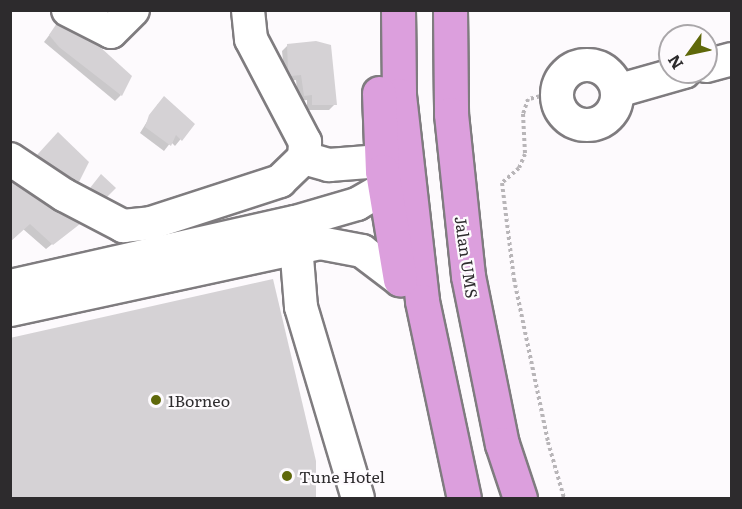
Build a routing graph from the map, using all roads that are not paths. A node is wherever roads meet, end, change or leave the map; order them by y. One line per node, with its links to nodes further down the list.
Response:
1 (68, 10): 2 (street)
2 (133, 10)
3 (248, 10): 9 (street)
4 (378, 10): 11 (highway)
5 (398, 10): 16 (highway)
6 (450, 10): 19 (highway, Jalan UMS)
7 (658, 79): 8 (street)
8 (617, 90): 8 (street)
9 (304, 158): 10 (street); 11 (street)
10 (10, 159)
11 (383, 175): 13 (highway); 14 (street)
12 (296, 245): 13 (street); 15 (street); 17 (street)
13 (400, 280): 16 (highway)
14 (10, 285)
15 (10, 310)
16 (450, 438): 18 (highway)
17 (358, 498)
18 (464, 498)
19 (520, 498)

